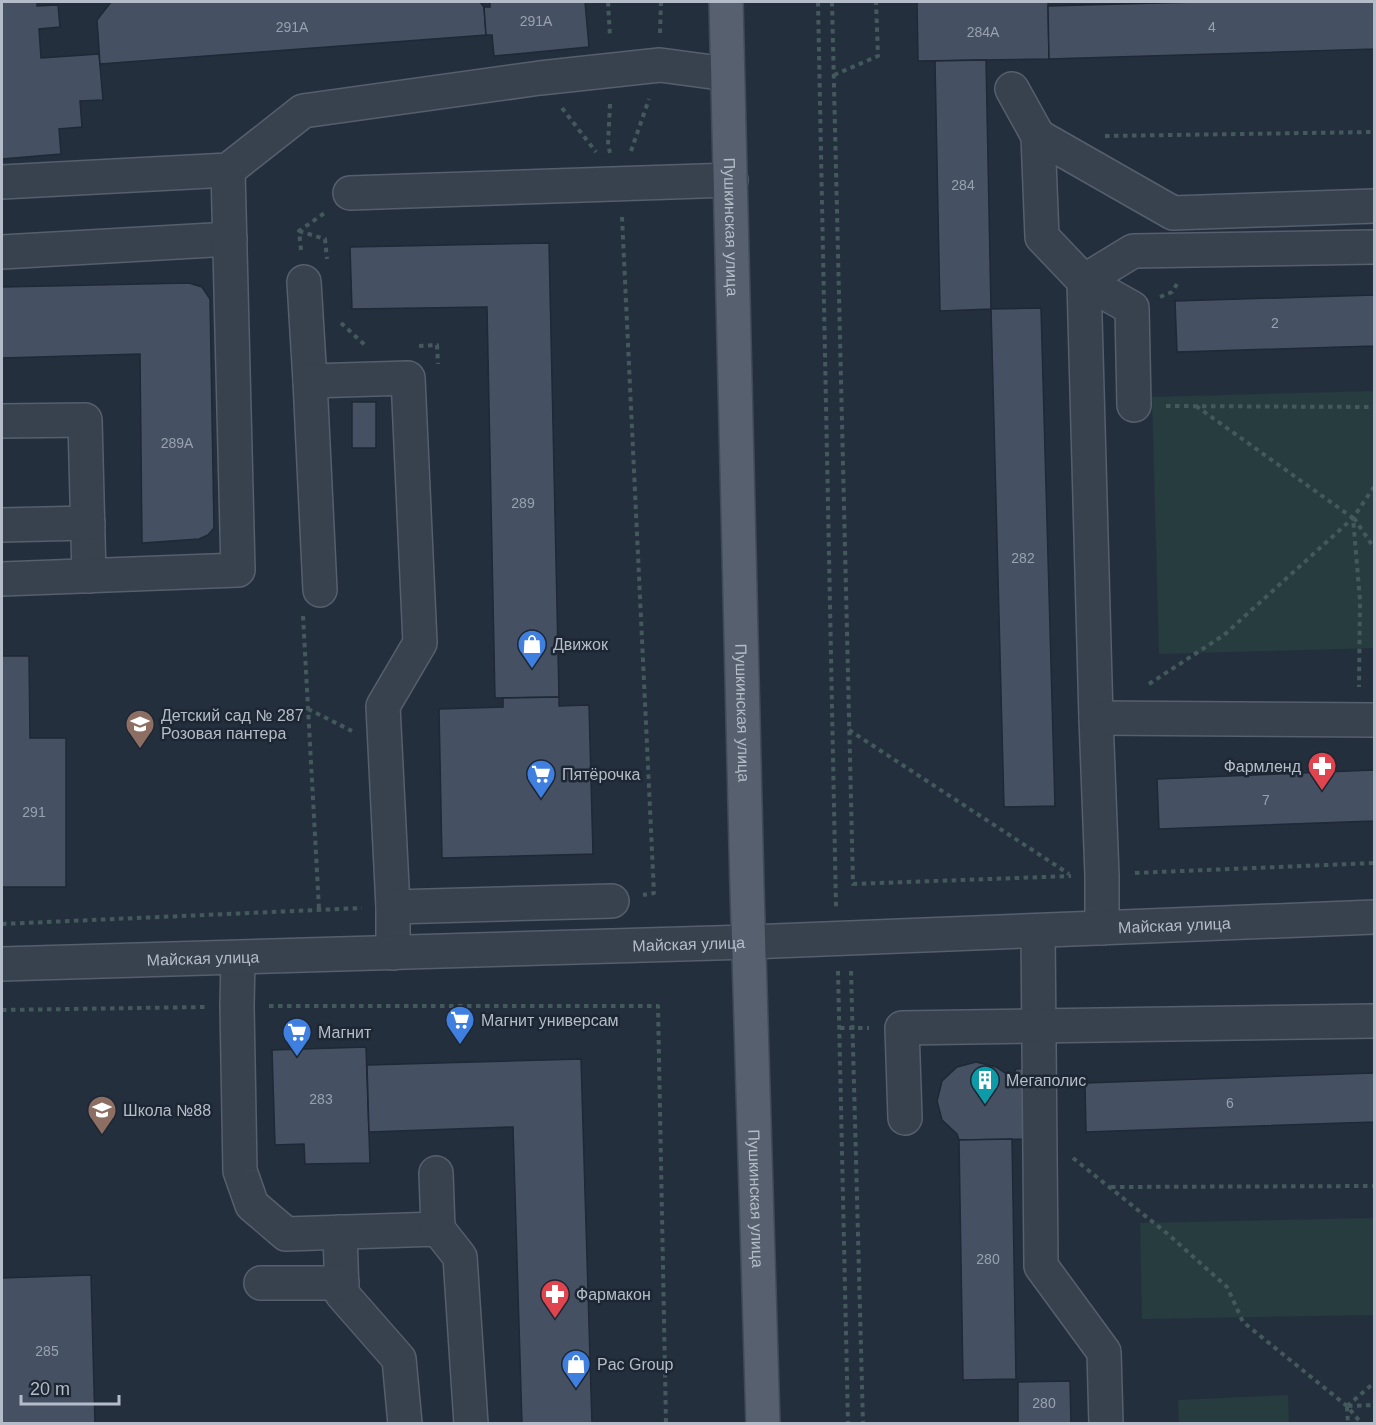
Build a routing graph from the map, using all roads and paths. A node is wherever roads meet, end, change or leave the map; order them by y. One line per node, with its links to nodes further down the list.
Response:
1 (660, 2): 6 (path)
2 (726, 2): 8 (main road, Пушкинская улица)
3 (818, 2): 58 (path)
4 (832, 2): 9 (path)
5 (876, 2): 9 (path)
6 (660, 65): 7 (street); 8 (street); 18 (path)
7 (612, 70): 10 (street); 18 (path)
8 (727, 74): 16 (main road, Пушкинская улица)
9 (834, 75): 43 (path)
10 (540, 78): 15 (street); 18 (path)
11 (1012, 89): 13 (street)
12 (1374, 132): 14 (path)
13 (1038, 136): 20 (street); 24 (street)
14 (1096, 136)
15 (228, 170): 17 (street); 21 (street)
16 (730, 180): 18 (street); 56 (main road, Пушкинская улица)
17 (2, 183)
18 (620, 184): 19 (street); 47 (path)
19 (350, 193): 25 (path)
20 (1374, 206)
21 (230, 239): 23 (street); 36 (street)
22 (1374, 247): 24 (street)
23 (2, 252)
24 (1084, 281): 27 (street); 41 (street)
25 (304, 282): 26 (street)
26 (310, 381): 38 (street); 44 (street)
27 (1134, 405): 28 (path)
28 (1196, 406): 29 (path); 32 (path)
29 (1374, 407)
30 (2, 421): 33 (street)
31 (1374, 487): 32 (path)
32 (1353, 518): 35 (path); 39 (path); 42 (path)
33 (87, 523): 34 (street); 36 (street)
34 (2, 525)
35 (1374, 548)
36 (89, 576): 37 (street)
37 (2, 579)
38 (320, 590): 40 (path)
39 (1145, 686)
40 (308, 709): 44 (path); 51 (path)
41 (1096, 718): 42 (street); 54 (street)
42 (1367, 719)
43 (849, 730): 45 (path); 46 (path)
44 (385, 748): 50 (street)
45 (1071, 864)
46 (853, 884)
47 (654, 893)
48 (612, 901): 49 (street)
49 (514, 904): 50 (street); 57 (street)
50 (393, 907): 51 (path); 59 (street)
51 (319, 909): 53 (path)
52 (1374, 917): 54 (street, Майская улица)
53 (2, 924)
54 (1102, 928): 55 (street, Майская улица)
55 (1038, 931): 58 (street, Майская улица); 65 (street)
56 (749, 942): 57 (street, Майская улица); 58 (street, Майская улица); 81 (main road, Пушкинская улица)
57 (513, 949): 59 (street, Майская улица)
58 (844, 952): 82 (path); 83 (path)
59 (393, 953): 60 (street, Майская улица)
60 (237, 958): 61 (street, Майская улица); 62 (street)
61 (2, 964)
62 (237, 1006): 63 (path); 72 (street); 80 (path)
63 (2, 1010)
64 (1374, 1021): 65 (street)
65 (1037, 1025): 66 (street); 67 (street)
66 (905, 1118)
67 (1039, 1132): 70 (path); 84 (street)
68 (436, 1173): 71 (street)
69 (1374, 1186): 70 (path)
70 (1110, 1187): 77 (path)
71 (438, 1229): 72 (street); 79 (street)
72 (340, 1232): 74 (street)
73 (261, 1283): 74 (street)
74 (342, 1283): 78 (street)
75 (1374, 1383): 77 (path)
76 (1374, 1405): 77 (path)
77 (1347, 1406): 85 (path); 86 (path)
78 (405, 1424)
79 (471, 1424)
80 (666, 1424)
81 (763, 1424)
82 (848, 1424)
83 (863, 1424)
84 (1106, 1424)
85 (1348, 1424)
86 (1362, 1424)

